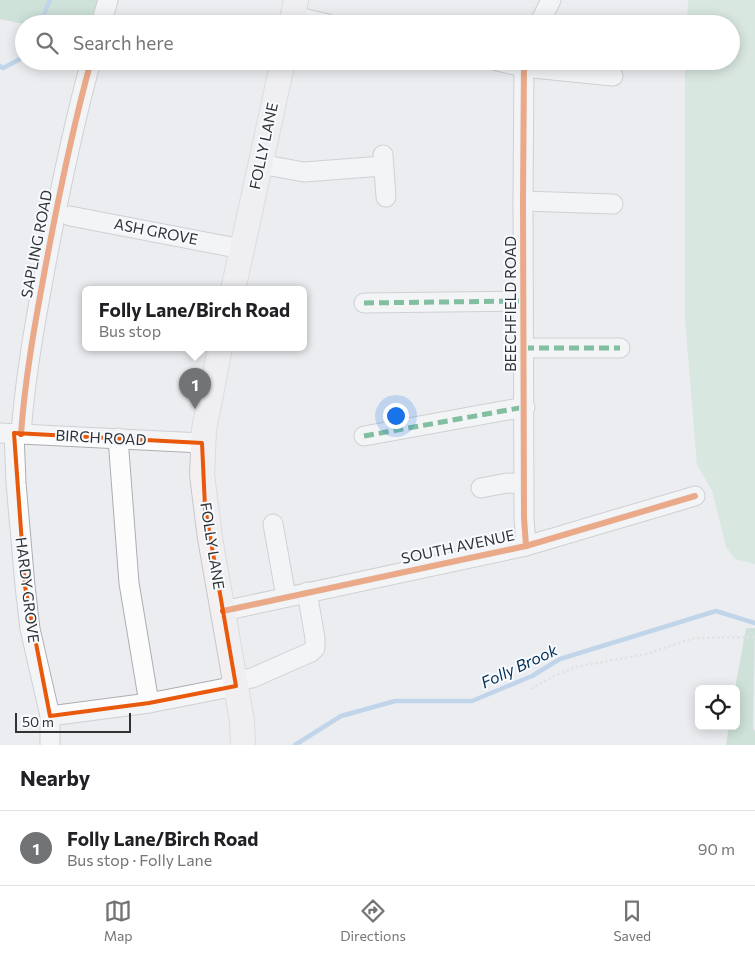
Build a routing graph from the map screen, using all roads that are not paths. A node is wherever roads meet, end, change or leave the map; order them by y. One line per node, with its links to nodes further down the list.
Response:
1 (108, 0): 3 (street)
2 (551, 0): 4 (street)
3 (104, 15)
4 (544, 15)
5 (89, 70): 23 (street, SAPLING ROAD)
6 (281, 70): 10 (main road, FOLLY LANE)
7 (524, 70): 12 (street, BEECHFIELD ROAD)
8 (568, 70): 9 (street)
9 (613, 76)
10 (260, 164): 11 (street); 15 (main road, FOLLY LANE)
11 (386, 198)
12 (523, 201): 13 (street); 17 (street, BEECHFIELD ROAD)
13 (613, 204)
14 (70, 216): 15 (street, ASH GROVE)
15 (242, 249): 16 (main road, FOLLY LANE)
16 (234, 286)
17 (524, 301): 18 (street); 19 (street, BEECHFIELD ROAD)
18 (364, 302)
19 (524, 348): 20 (street); 22 (street, BEECHFIELD ROAD)
20 (620, 348)
21 (219, 351): 26 (main road, FOLLY LANE)
22 (525, 406): 24 (street); 27 (street, BEECHFIELD ROAD)
23 (12, 433): 25 (street, BIRCH ROAD); 37 (street, HARDY GROVE)
24 (364, 436)
25 (118, 438): 26 (street, BIRCH ROAD); 36 (street)
26 (202, 443): 34 (main road, FOLLY LANE)
27 (524, 484): 28 (street); 31 (street, BEECHFIELD ROAD)
28 (481, 488)
29 (695, 496): 31 (street, SOUTH AVENUE)
30 (273, 524): 33 (street)
31 (526, 546): 32 (street, SOUTH AVENUE)
32 (307, 592): 33 (street, SOUTH AVENUE); 35 (street)
33 (286, 597): 34 (street, SOUTH AVENUE)
34 (223, 612): 35 (main road, FOLLY LANE)
35 (236, 684): 36 (street); 39 (main road, FOLLY LANE)
36 (149, 703): 37 (street)
37 (50, 716): 38 (street, HARDY GROVE)
38 (50, 745)
39 (243, 745)

